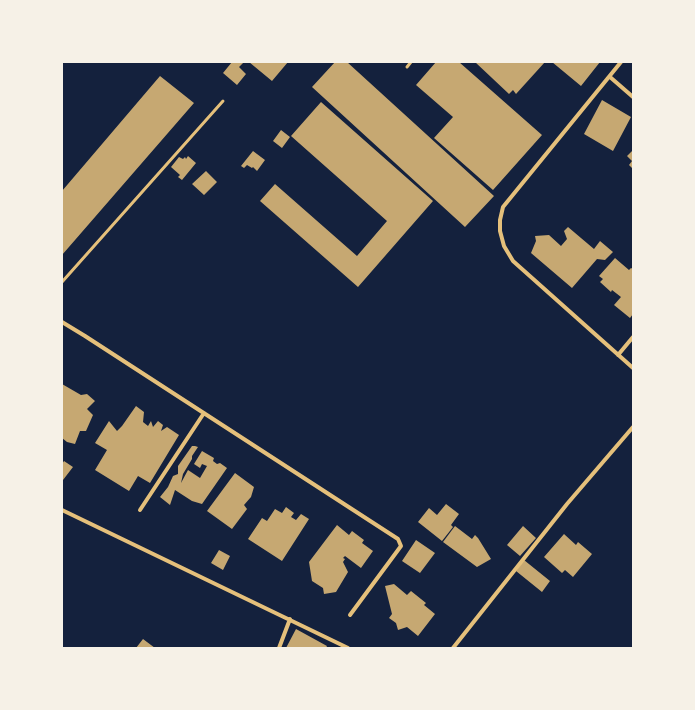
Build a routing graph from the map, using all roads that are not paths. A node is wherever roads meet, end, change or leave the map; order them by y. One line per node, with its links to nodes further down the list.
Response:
1 (411, 62): 3 (lane)
2 (621, 62): 4 (street)
3 (407, 68)
4 (610, 77): 5 (street); 10 (street)
5 (633, 97)
6 (223, 101): 7 (lane)
7 (62, 282)
8 (62, 322): 12 (street)
9 (633, 337): 10 (street)
10 (618, 355): 11 (street)
11 (633, 368)
12 (204, 413): 15 (street); 16 (street)
13 (633, 426): 20 (street)
14 (62, 510): 17 (street)
15 (140, 510)
16 (350, 615)
17 (290, 619): 18 (street); 19 (street)
18 (279, 648)
19 (348, 648)
20 (453, 648)

